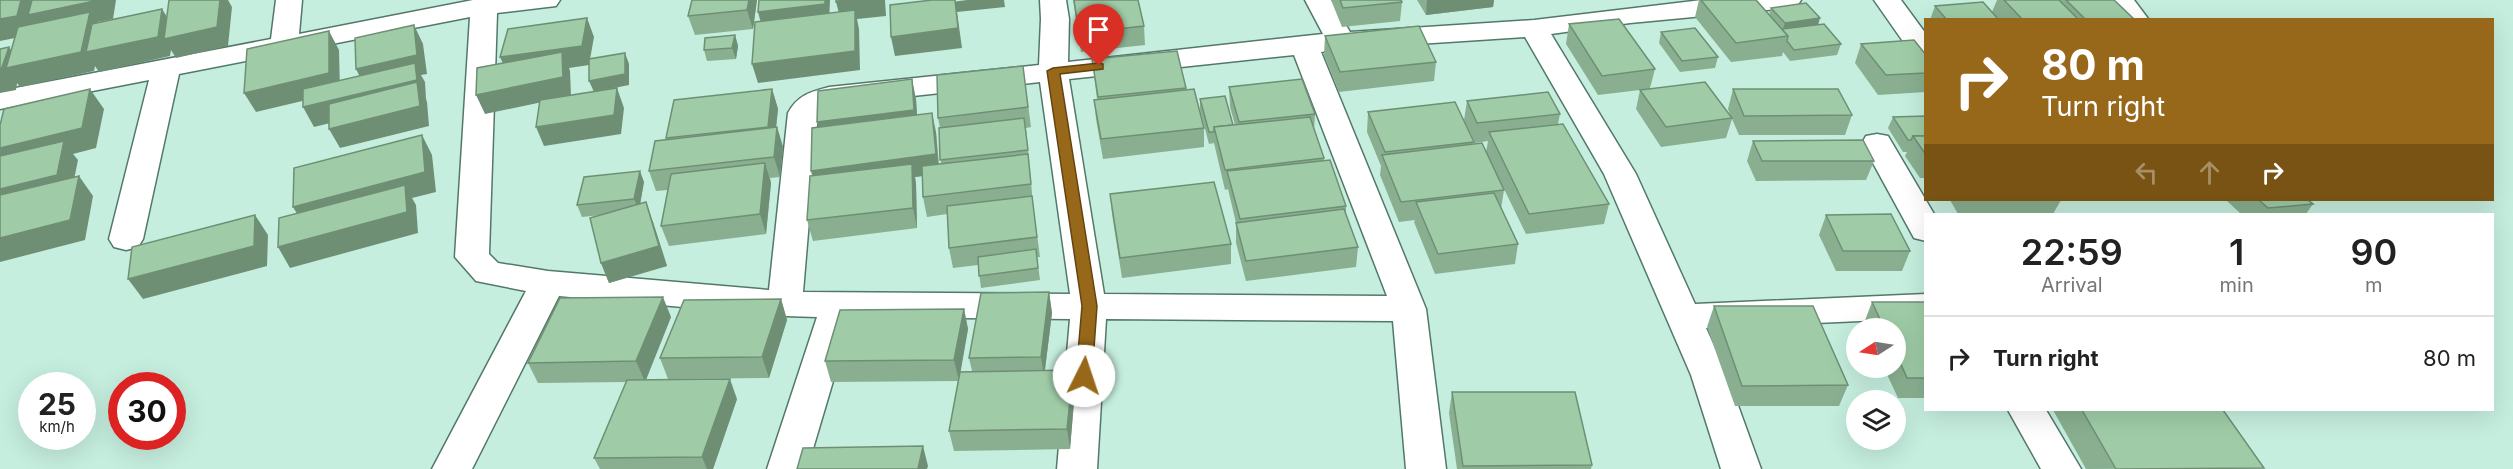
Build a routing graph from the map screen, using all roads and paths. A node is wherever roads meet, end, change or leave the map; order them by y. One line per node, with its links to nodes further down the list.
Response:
1 (289, 0): 12 (street)
2 (547, 0): 8 (street)
3 (1053, 0): 16 (street)
4 (1318, 0): 11 (street)
5 (1788, 0): 10 (street)
6 (1887, 0): 14 (street)
7 (2120, 0): 9 (street)
8 (484, 6): 12 (street); 21 (street)
9 (2134, 18)
10 (1534, 28): 11 (street); 27 (street)
11 (1341, 41): 13 (street)
12 (284, 45): 15 (street)
13 (1304, 45): 16 (street); 26 (street)
14 (1924, 51)
15 (166, 68): 17 (street); 20 (street)
16 (1053, 71): 22 (street); 24 (street)
17 (0, 100)
18 (1877, 143): 19 (street)
19 (1924, 226)
20 (126, 239)
21 (548, 283): 22 (street); 29 (street)
22 (785, 304): 23 (street)
23 (838, 304): 24 (street); 30 (street)
24 (1089, 306): 26 (street); 31 (street)
25 (1924, 306): 27 (street)
26 (1408, 309): 32 (street)
27 (1683, 317): 33 (street)
28 (2028, 411): 34 (street)
29 (452, 469)
30 (786, 469)
31 (1077, 469)
32 (1425, 469)
33 (1741, 469)
34 (2061, 469)

